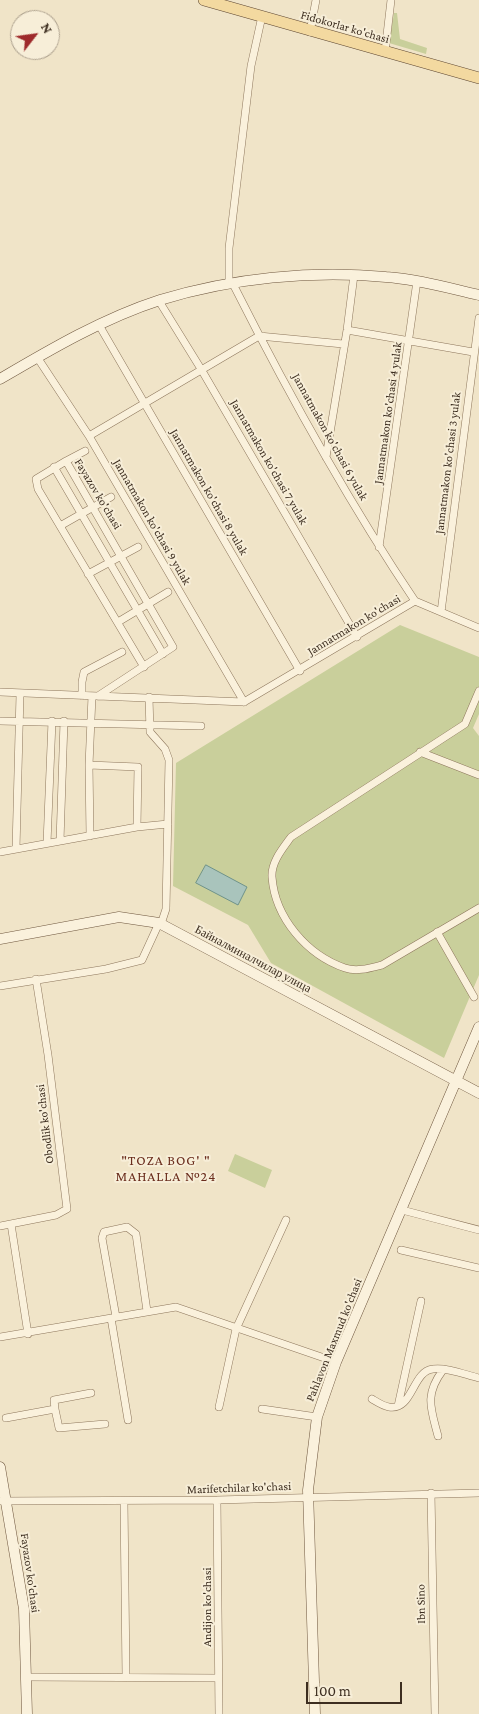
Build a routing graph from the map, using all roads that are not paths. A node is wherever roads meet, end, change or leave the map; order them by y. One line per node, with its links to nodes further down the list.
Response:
1 (204, 0): 4 (main road, Fidokorlar ko'chasi)
2 (316, 0): 6 (street)
3 (391, 0): 7 (street)
4 (240, 5): 5 (main road, Fidokorlar ko'chasi)
5 (262, 16): 6 (main road, Fidokorlar ko'chasi); 11 (street)
6 (310, 32): 7 (main road, Fidokorlar ko'chasi)
7 (385, 52): 8 (main road, Fidokorlar ko'chasi)
8 (479, 78)
9 (354, 275): 10 (street); 11 (street); 16 (street)
10 (418, 280): 12 (street); 18 (street, Jannatmakon ko'chasi 4 yulak)
11 (231, 284): 13 (street); 17 (street, Jannatmakon ko'chasi 6 yulak)
12 (479, 295)
13 (159, 301): 15 (street); 23 (street, Jannatmakon ko'chasi 7 yulak)
14 (479, 318): 20 (street, Jannatmakon ko'chasi 3 yulak)
15 (99, 325): 21 (street); 25 (street, Jannatmakon ko'chasi 8 yulak)
16 (347, 330): 18 (street); 19 (street)
17 (259, 336): 19 (street); 23 (street); 28 (street, Jannatmakon ko'chasi 6 yulak)
18 (410, 341): 20 (street); 36 (street, Jannatmakon ko'chasi 4 yulak)
19 (343, 344): 28 (street)
20 (473, 352): 22 (street, Jannatmakon ko'chasi 3 yulak)
21 (36, 357): 24 (street); 26 (street, Jannatmakon ko'chasi 9 yulak)
22 (475, 363): 44 (street, Jannatmakon ko'chasi 3 yulak)
23 (201, 369): 25 (street); 47 (street, Jannatmakon ko'chasi 7 yulak)
24 (0, 378)
25 (144, 403): 26 (street); 51 (street, Jannatmakon ko'chasi 8 yulak)
26 (89, 436): 58 (street, Jannatmakon ko'chasi 9 yulak)
27 (85, 452): 29 (street)
28 (326, 457): 36 (street, Jannatmakon ko'chasi 6 yulak)
29 (66, 461): 30 (street, Fayazov ko'chasi); 32 (street, Fayazov ko'chasi)
30 (54, 467): 33 (street); 34 (street, Fayazov ko'chasi)
31 (111, 498): 32 (street)
32 (92, 508): 33 (street); 37 (street, Fayazov ko'chasi)
33 (81, 514): 34 (street); 38 (street)
34 (60, 526): 39 (street, Fayazov ko'chasi)
35 (138, 547): 37 (street)
36 (379, 548): 41 (street, Jannatmakon ko'chasi 6 yulak)
37 (120, 556): 38 (street); 42 (street, Fayazov ko'chasi)
38 (108, 562): 39 (street); 43 (street)
39 (88, 574): 45 (street, Fayazov ko'chasi)
40 (168, 592): 42 (street)
41 (415, 601): 44 (street, Jannatmakon ko'chasi); 47 (street, Jannatmakon ko'chasi)
42 (148, 604): 43 (street); 49 (street, Fayazov ko'chasi)
43 (136, 610): 45 (street); 49 (street)
44 (441, 612): 46 (street, Jannatmakon ko'chasi)
45 (118, 622): 50 (street, Fayazov ko'chasi)
46 (479, 628)
47 (357, 637): 51 (street, Jannatmakon ko'chasi)
48 (122, 652): 55 (street)
49 (163, 654): 50 (street)
50 (144, 666): 56 (street)
51 (300, 671): 58 (street, Jannatmakon ko'chasi)
52 (479, 691): 66 (street)
53 (0, 692): 54 (street)
54 (20, 694): 55 (street); 59 (street)
55 (82, 696): 56 (street)
56 (95, 696): 57 (street); 63 (street)
57 (149, 697): 58 (street); 64 (street)
58 (244, 702)
59 (20, 720): 60 (street); 61 (street); 74 (street)
60 (0, 721)
61 (52, 721): 62 (street); 73 (street)
62 (64, 722): 63 (street); 72 (street)
63 (90, 722): 64 (street); 67 (street)
64 (149, 724): 65 (street); 69 (street)
65 (201, 726)
66 (420, 752): 68 (street); 78 (street)
67 (89, 765): 70 (street); 71 (street)
68 (478, 775)
69 (168, 824): 70 (street); 77 (street)
70 (137, 827): 71 (street)
71 (90, 836): 72 (street)
72 (60, 841): 73 (street)
73 (47, 843): 74 (street)
74 (16, 849): 75 (street)
75 (0, 852)
76 (479, 908): 78 (street)
77 (160, 923): 79 (street, Байналминалчилар улица); 80 (street); 84 (street, Байналминалчилар улица)
78 (437, 932): 82 (street)
79 (0, 940)
80 (36, 979): 81 (street); 88 (street, Obodlik ko'chasi)
81 (0, 986)
82 (474, 997)
83 (479, 1027): 84 (street, Pahlavon Maxmud ko'chasi)
84 (456, 1082): 85 (street, Байналминалчилар улица); 86 (street, Pahlavon Maxmud ko'chasi)
85 (479, 1093)
86 (402, 1210): 90 (street); 99 (street, Pahlavon Maxmud ko'chasi)
87 (286, 1220): 96 (street)
88 (11, 1224): 89 (street, Obodlik ko'chasi); 97 (street)
89 (0, 1226)
90 (479, 1230)
91 (401, 1250): 92 (street)
92 (479, 1268)
93 (421, 1301): 105 (street)
94 (147, 1311): 95 (street); 95 (street); 96 (street)
95 (113, 1318): 97 (street); 110 (street)
96 (236, 1329): 99 (street); 104 (street)
97 (28, 1334): 98 (street)
98 (0, 1337)
99 (336, 1362): 108 (street, Pahlavon Maxmud ko'chasi)
100 (443, 1370): 101 (street); 105 (street); 112 (street)
101 (479, 1378)
102 (91, 1393): 106 (street)
103 (372, 1399): 105 (street)
104 (220, 1407)
105 (398, 1407)
106 (56, 1409): 109 (street); 111 (street)
107 (262, 1409): 108 (street)
108 (317, 1417): 116 (street, Pahlavon Maxmud ko'chasi)
109 (6, 1418)
110 (128, 1420)
111 (105, 1424)
112 (438, 1436)
113 (0, 1467): 118 (street, Fayazov ko'chasi)
114 (431, 1493): 115 (street, Marifetchilar ko'chasi); 116 (street, Marifetchilar ko'chasi); 126 (street, Ibn Sino)
115 (479, 1493)
116 (309, 1498): 117 (street, Marifetchilar ko'chasi); 125 (street, Pahlavon Maxmud ko'chasi)
117 (217, 1500): 119 (street, Marifetchilar ko'chasi); 122 (street, Andijon ko'chasi)
118 (3, 1501): 119 (street, Marifetchilar ko'chasi); 121 (street, Fayazov ko'chasi)
119 (124, 1501): 120 (street)
120 (126, 1676): 121 (street); 122 (street)
121 (26, 1678): 123 (street, Fayazov ko'chasi)
122 (218, 1678): 124 (street, Andijon ko'chasi)
123 (27, 1714)
124 (219, 1714)
125 (315, 1714)
126 (435, 1714)

